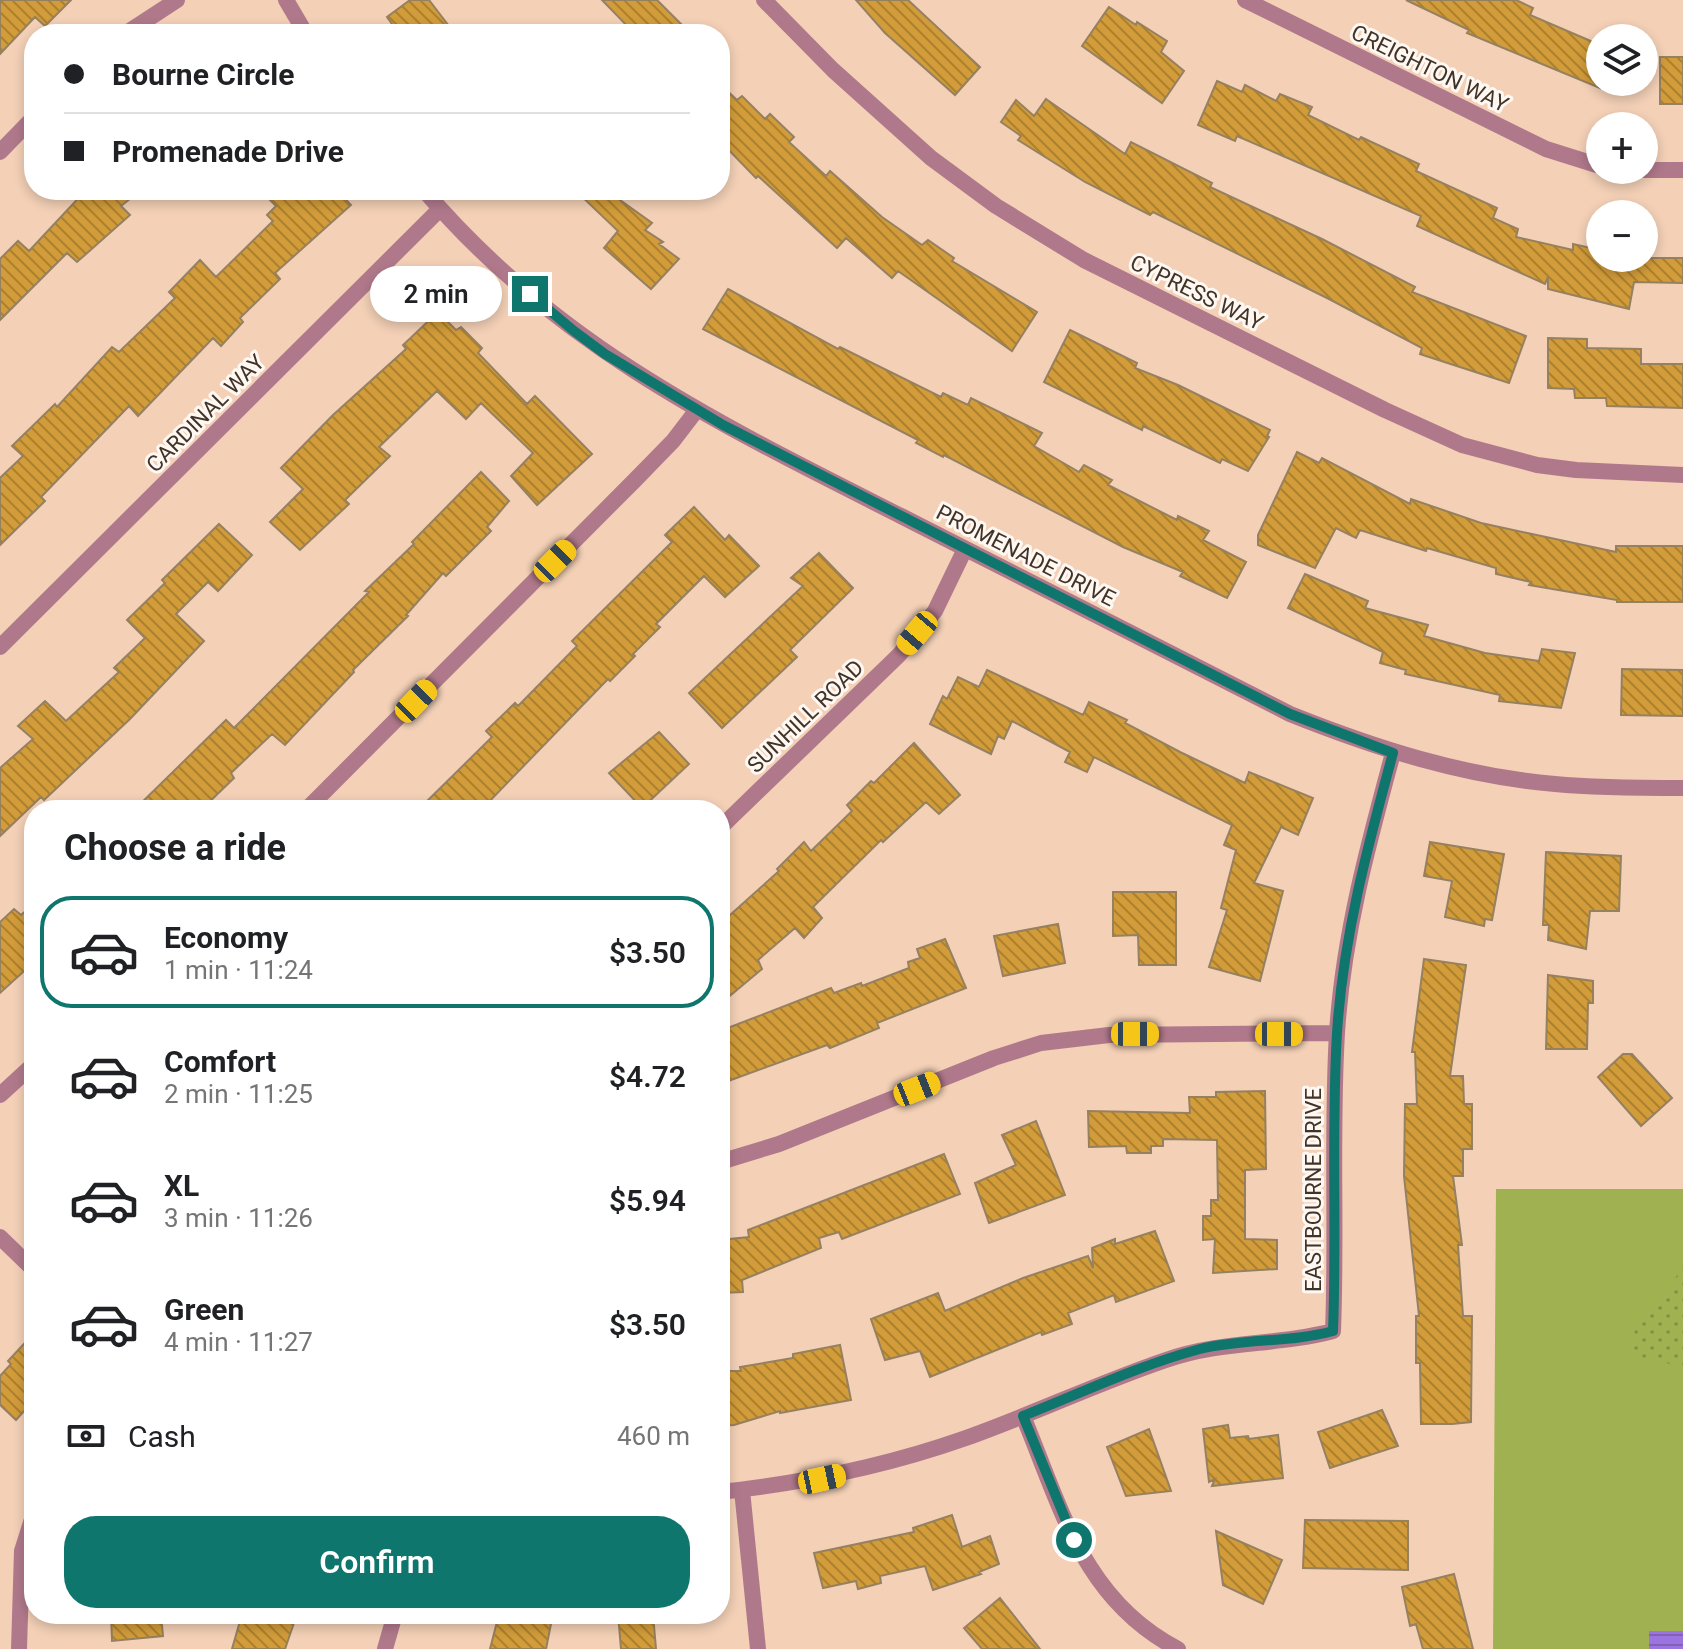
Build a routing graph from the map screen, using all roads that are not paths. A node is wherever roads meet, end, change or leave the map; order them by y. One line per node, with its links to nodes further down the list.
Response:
1 (177, 0): 5 (street)
2 (286, 0): 6 (street)
3 (764, 0): 15 (street, CYPRESS WAY)
4 (1245, 0): 9 (street, CREIGHTON WAY)
5 (140, 24)
6 (300, 24)
7 (24, 127): 8 (street)
8 (0, 152)
9 (1586, 162)
10 (1658, 170): 11 (street)
11 (1683, 170)
12 (432, 200): 13 (street, PROMENADE DRIVE)
13 (440, 209): 14 (street, PROMENADE DRIVE); 17 (street, CARDINAL WAY)
14 (696, 411): 16 (street, PROMENADE DRIVE); 20 (street)
15 (1683, 475)
16 (965, 549): 18 (street, PROMENADE DRIVE); 21 (street, SUNHILL ROAD)
17 (0, 647)
18 (1393, 753): 19 (street, PROMENADE DRIVE); 22 (street, EASTBOURNE DRIVE)
19 (1683, 788)
20 (316, 800)
21 (730, 818)
22 (1337, 1033): 25 (street); 28 (street, EASTBOURNE DRIVE)
23 (24, 1073): 24 (street)
24 (0, 1095)
25 (730, 1159)
26 (0, 1237): 27 (street)
27 (24, 1260)
28 (1023, 1416): 29 (street, EASTBOURNE DRIVE); 36 (street)
29 (742, 1490): 30 (street, EASTBOURNE DRIVE); 35 (street)
30 (730, 1491)
31 (24, 1545): 33 (street)
32 (392, 1624): 34 (street)
33 (19, 1649)
34 (385, 1649)
35 (758, 1649)
36 (1178, 1649)

